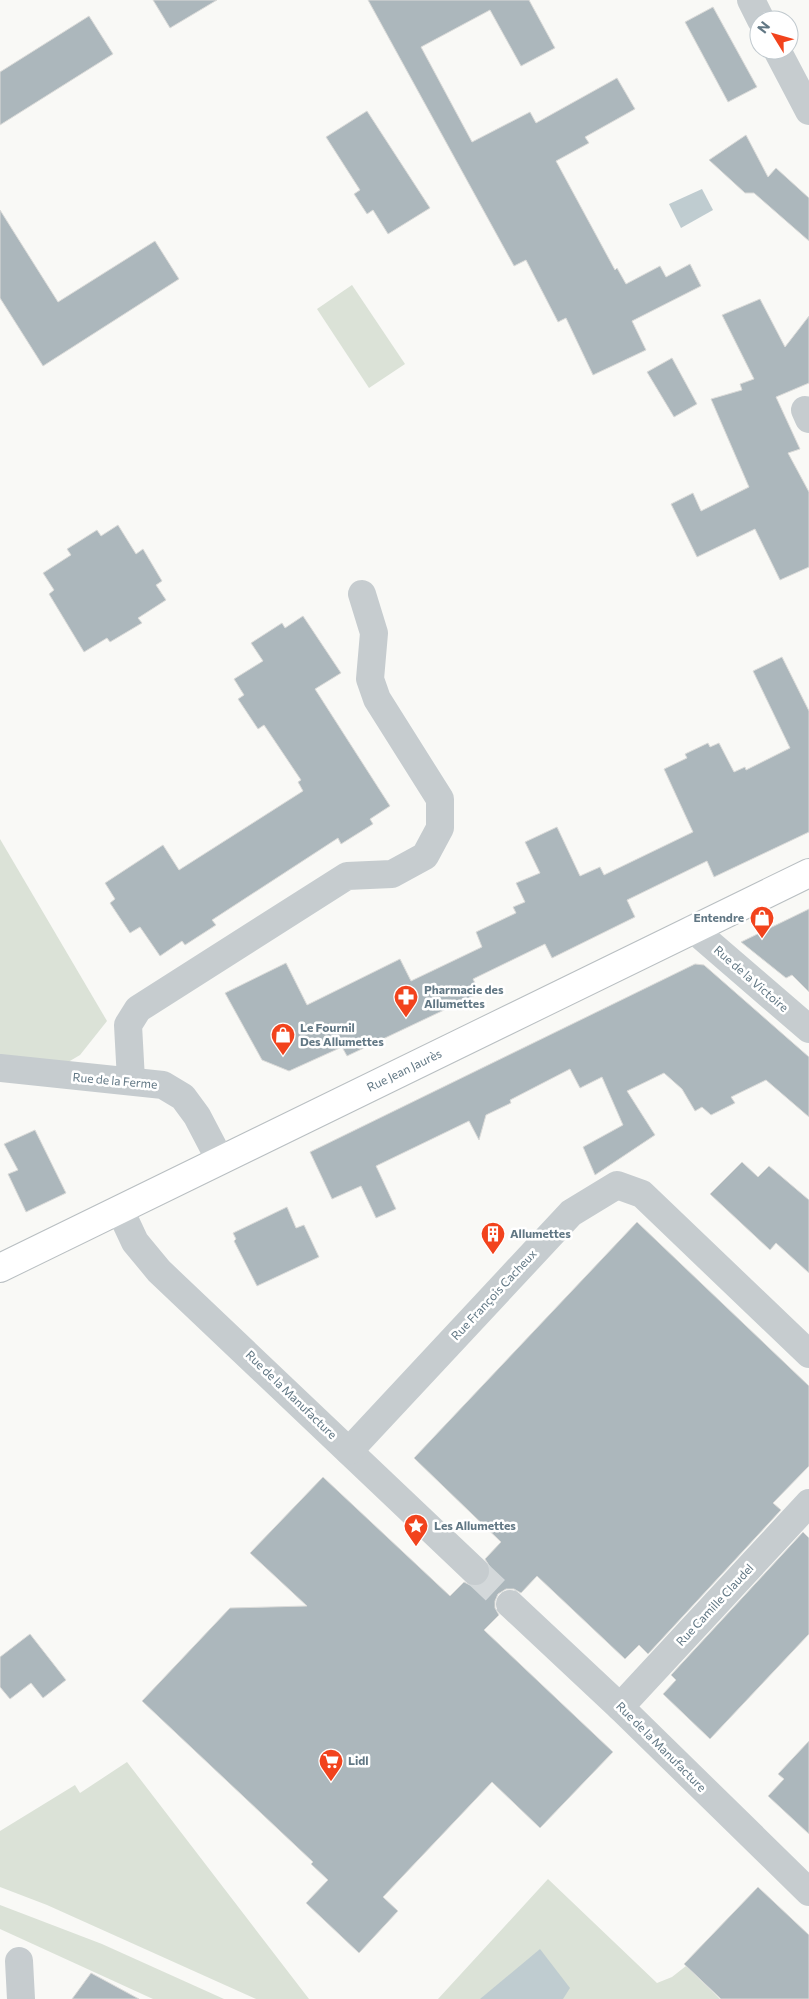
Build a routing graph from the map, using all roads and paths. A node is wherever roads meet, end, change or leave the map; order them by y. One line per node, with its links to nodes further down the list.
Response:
1 (782, 60): 2 (street)
2 (809, 111)
3 (362, 594): 8 (street)
4 (809, 873): 5 (main road, Rue Jean Jaurès)
5 (693, 929): 6 (street, Rue de la Victoire); 9 (main road, Rue Jean Jaurès)
6 (809, 1028)
7 (0, 1068): 8 (street, Rue de la Ferme)
8 (131, 1080): 9 (street, Rue de la Ferme)
9 (220, 1160): 10 (main road, Rue Jean Jaurès)
10 (120, 1210): 11 (main road, Rue Jean Jaurès); 13 (street, Rue de la Manufacture)
11 (0, 1268)
12 (809, 1354): 13 (street, Rue François Cacheux)
13 (349, 1451): 15 (street, Rue de la Manufacture)
14 (809, 1503): 17 (street, Rue Camille Claudel)
15 (475, 1571)
16 (510, 1604): 17 (street, Rue de la Manufacture)
17 (620, 1707): 18 (street, Rue de la Manufacture)
18 (809, 1892)
19 (19, 1961): 20 (street)
20 (21, 1999)

